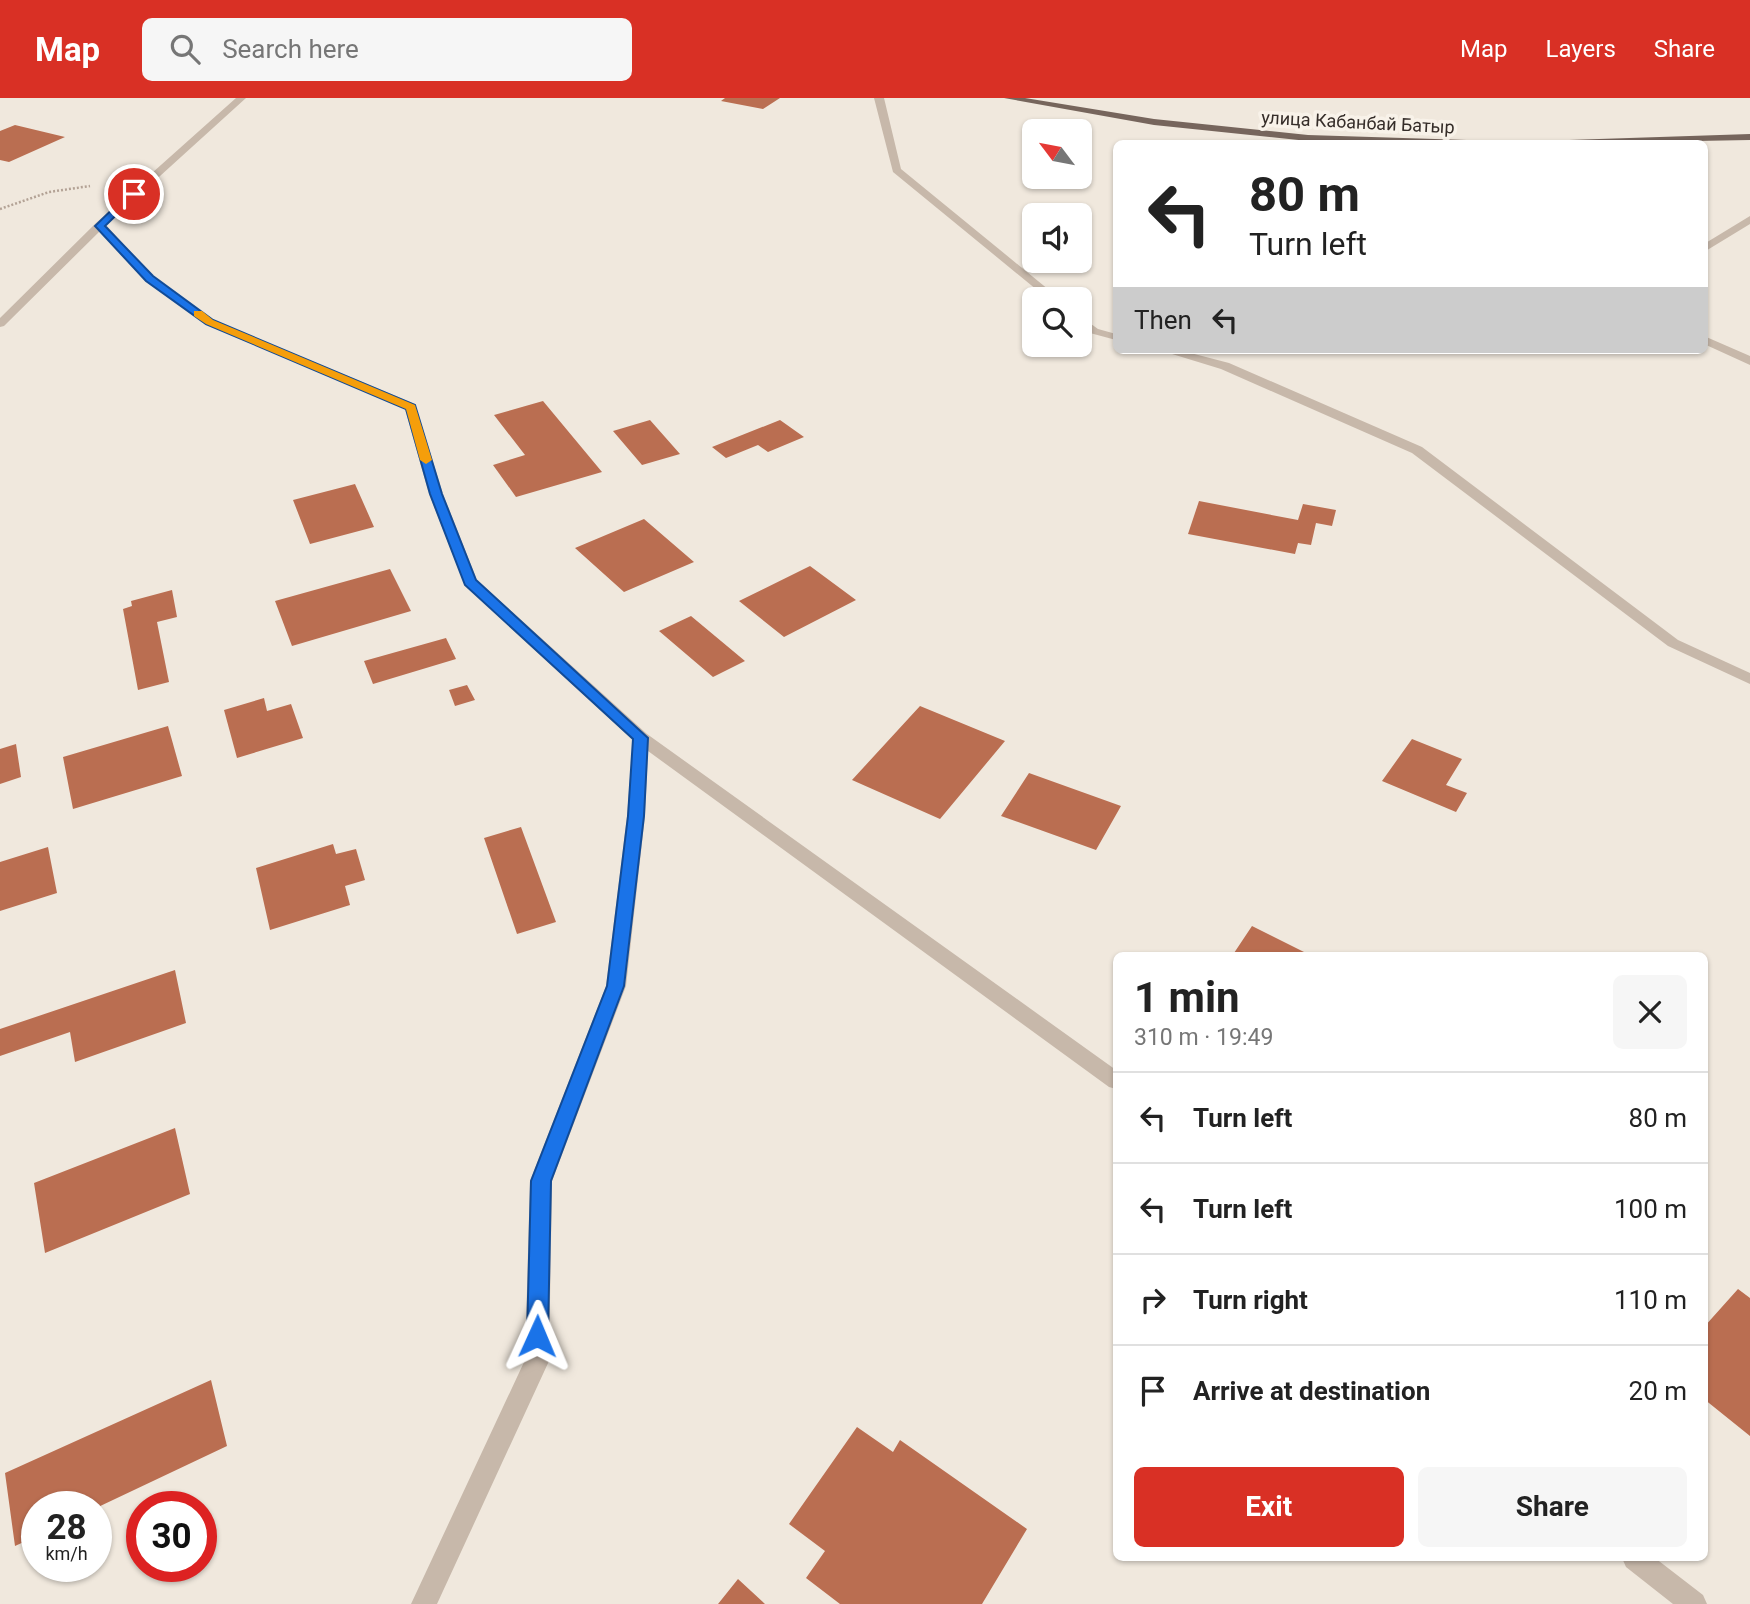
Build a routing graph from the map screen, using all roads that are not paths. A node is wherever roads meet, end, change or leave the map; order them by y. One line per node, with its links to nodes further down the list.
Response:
1 (241, 98): 8 (street)
2 (879, 98): 10 (street)
3 (1009, 98): 5 (main road, улица Кабанбай Батыр)
4 (1750, 137): 6 (main road)
5 (1371, 140)
6 (1660, 140)
7 (1750, 219): 9 (street)
8 (100, 226): 11 (street); 18 (street)
9 (1708, 245)
10 (1040, 287)
11 (0, 324)
12 (1092, 329): 13 (street)
13 (1113, 336)
14 (1708, 342): 16 (street)
15 (1180, 354): 17 (street)
16 (1750, 361)
17 (1750, 680)
18 (641, 738): 19 (street); 21 (street)
19 (1113, 1079)
20 (1639, 1561): 22 (street)
21 (424, 1604)
22 (1694, 1604)

